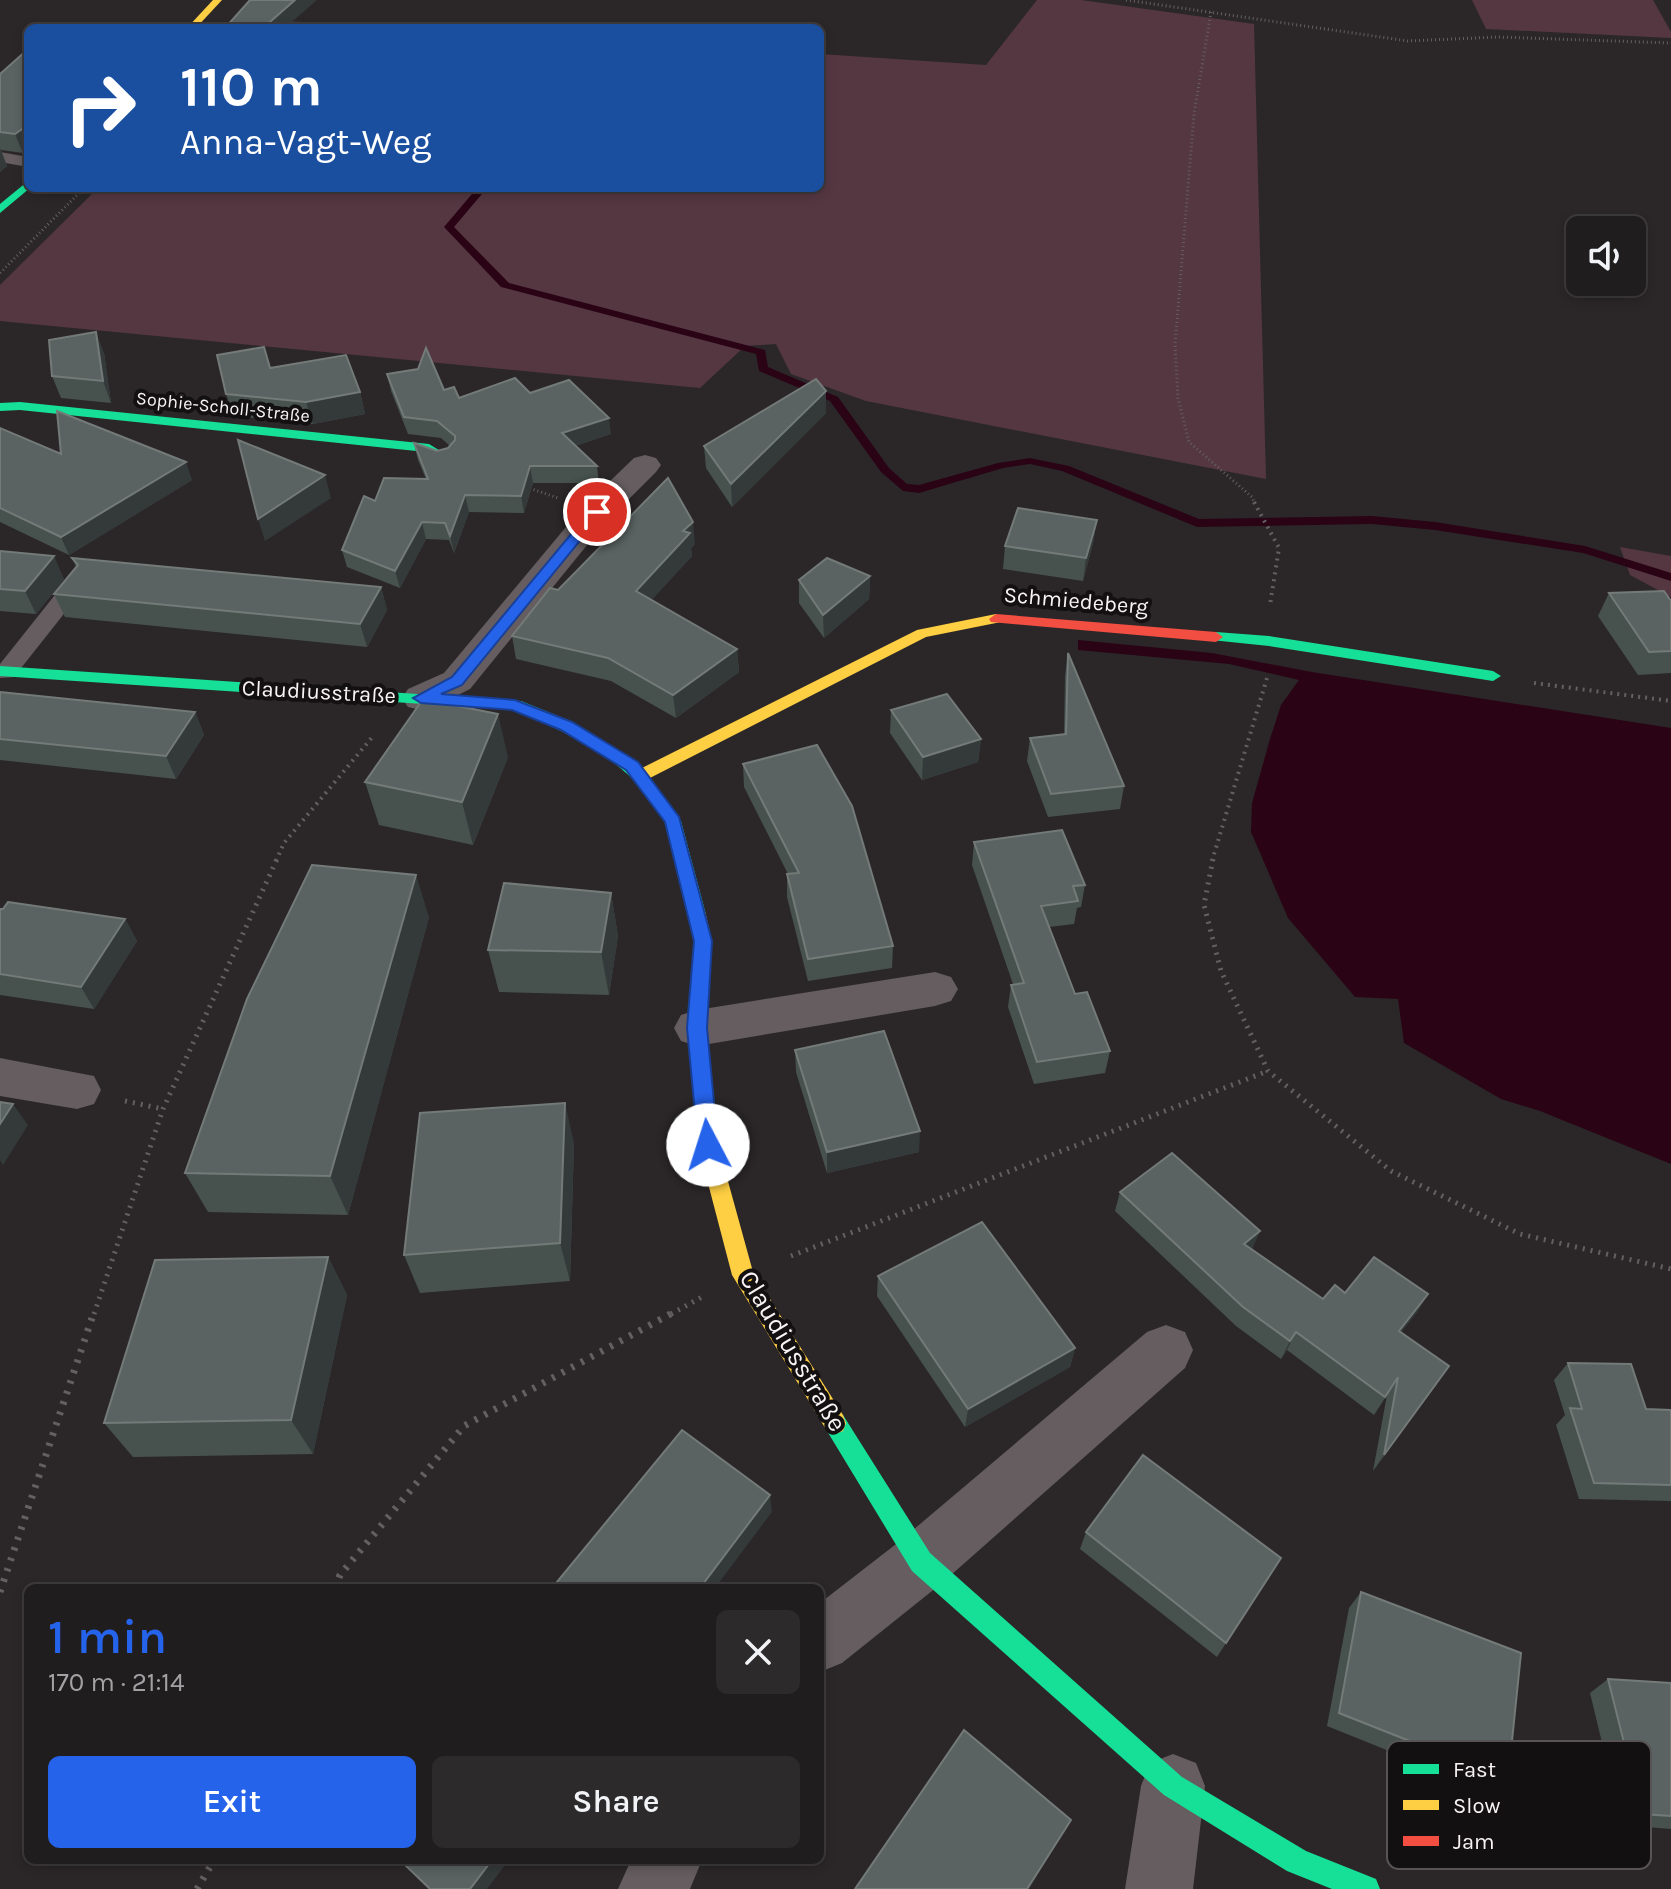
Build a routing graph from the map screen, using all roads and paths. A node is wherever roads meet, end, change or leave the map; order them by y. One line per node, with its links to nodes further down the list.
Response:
1 (218, 0): 4 (street)
2 (1126, 0): 3 (path)
3 (1211, 12): 5 (path); 17 (path)
4 (195, 24)
5 (1671, 43)
6 (0, 157): 7 (lane)
7 (24, 161)
8 (24, 188): 10 (street)
9 (80, 192): 11 (path)
10 (0, 210)
11 (0, 273)
12 (0, 407): 13 (street, Sophie-Scholl-Straße)
13 (440, 455): 15 (path)
14 (645, 465): 15 (street)
15 (597, 512): 21 (street)
16 (74, 586): 18 (lane)
17 (1269, 641): 20 (street, Schmiedeberg); 23 (street, Schmiedeberg)
18 (3, 672): 21 (street, Claudiusstraße)
19 (1269, 672): 28 (path)
20 (1493, 676): 22 (path)
21 (421, 698): 23 (street, Claudiusstraße); 31 (path)
22 (1671, 701)
23 (640, 776): 25 (street, Claudiusstraße)
24 (935, 989): 25 (street)
25 (697, 1028): 30 (street, Claudiusstraße)
26 (0, 1077): 27 (street)
27 (77, 1090)
28 (1671, 1269)
29 (1166, 1350): 30 (street)
30 (921, 1562): 32 (street); 33 (street, Claudiusstraße)
31 (0, 1592)
32 (824, 1638)
33 (1173, 1786): 38 (street); 39 (street, Claudiusstraße)
34 (212, 1864): 36 (path)
35 (667, 1864): 37 (street)
36 (197, 1889)
37 (652, 1889)
38 (1159, 1889)
39 (1366, 1889)

